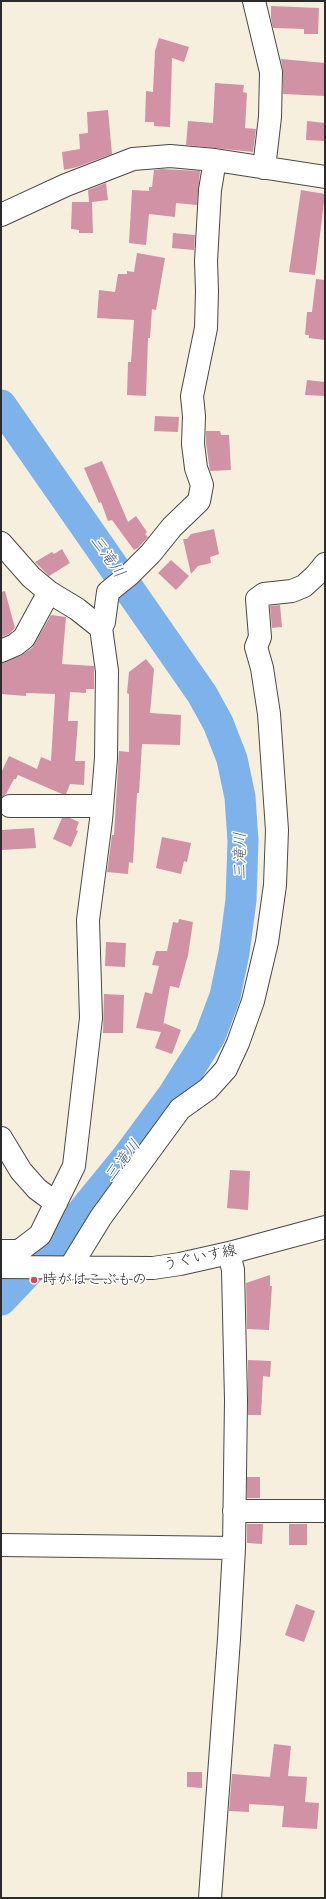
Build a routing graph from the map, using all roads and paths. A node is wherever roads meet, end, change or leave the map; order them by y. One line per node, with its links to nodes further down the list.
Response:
1 (254, 1): 3 (street)
2 (215, 160): 3 (street); 5 (street); 9 (street)
3 (264, 168): 4 (street)
4 (325, 177)
5 (1, 215)
6 (1, 542): 8 (street)
7 (325, 564): 18 (street)
8 (49, 592): 9 (street); 10 (street)
9 (101, 628): 12 (street)
10 (1, 651)
11 (10, 806): 12 (street)
12 (102, 806): 14 (street)
13 (1, 1138): 14 (street)
14 (56, 1203): 17 (street)
15 (325, 1227): 16 (street, うぐいす線)
16 (229, 1253): 18 (street, うぐいす線); 19 (street)
17 (4, 1262): 18 (street, うぐいす線)
18 (69, 1269)
19 (234, 1511): 20 (street); 22 (street)
20 (325, 1511)
21 (1, 1545): 22 (street)
22 (234, 1548): 23 (street)
23 (210, 1898)

